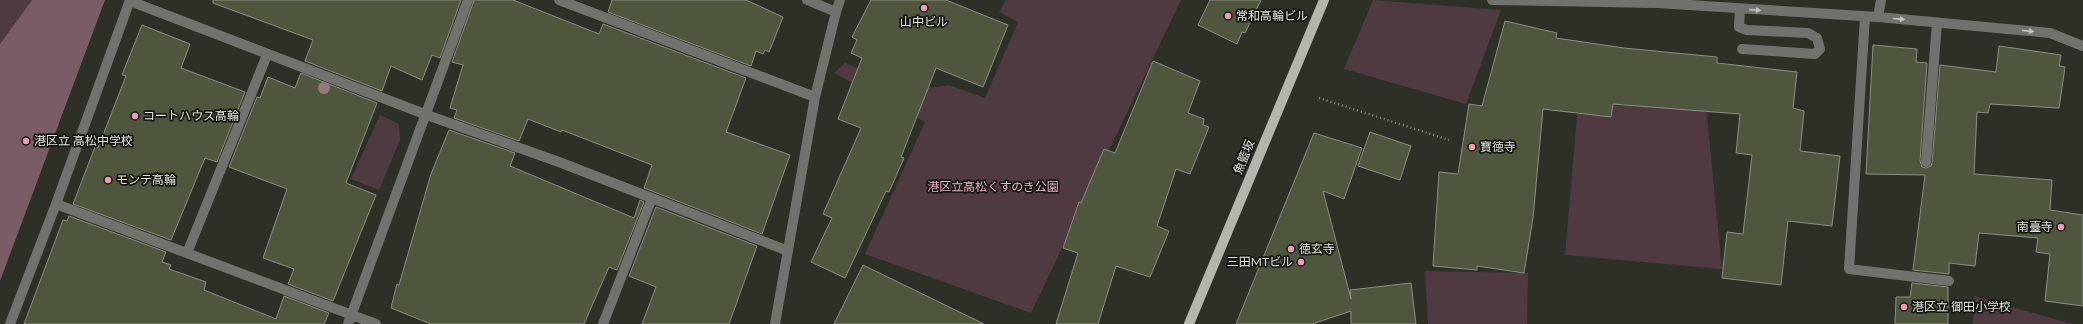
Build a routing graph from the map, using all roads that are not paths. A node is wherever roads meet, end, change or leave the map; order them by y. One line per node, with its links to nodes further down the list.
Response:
1 (468, 0): 18 (street)
2 (559, 0): 17 (street)
3 (807, 0): 10 (street)
4 (840, 0): 10 (street)
5 (1324, 0): 30 (main road, 魚籃坂)
6 (1492, 0): 9 (street)
7 (1881, 0): 12 (street)
8 (130, 1): 16 (street); 21 (street)
9 (1740, 9): 11 (street, one-way to 11); 15 (street)
10 (836, 12): 17 (street)
11 (1865, 17): 12 (street); 24 (street)
12 (1878, 17): 13 (street, one-way to 13)
13 (1937, 23): 14 (street, one-way to 14); 19 (street)
14 (2083, 46)
15 (1742, 49)
16 (267, 55): 18 (street); 23 (street)
17 (816, 97): 22 (street)
18 (427, 115): 20 (street); 25 (street)
19 (1926, 162)
20 (652, 198): 22 (street); 28 (street)
21 (56, 204): 23 (street); 26 (street)
22 (788, 251): 29 (street)
23 (187, 253): 25 (street)
24 (1949, 281)
25 (350, 319): 27 (street)
26 (10, 324)
27 (376, 324)
28 (603, 324)
29 (775, 324)
30 (1190, 324)

